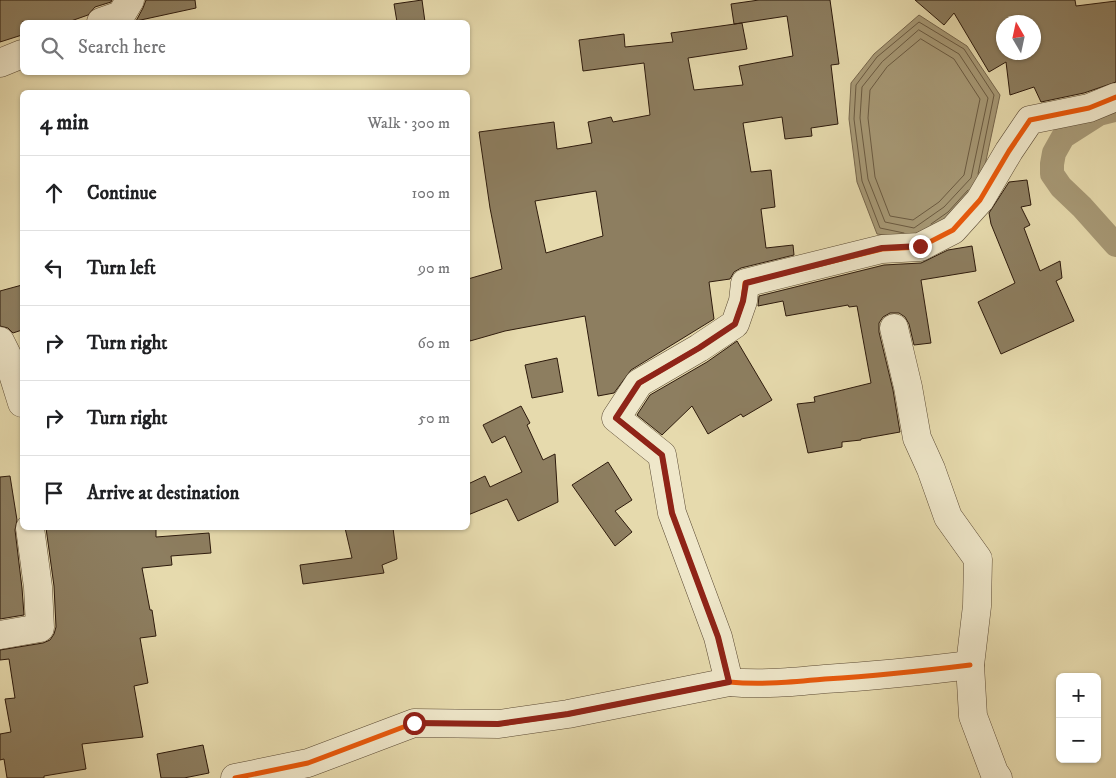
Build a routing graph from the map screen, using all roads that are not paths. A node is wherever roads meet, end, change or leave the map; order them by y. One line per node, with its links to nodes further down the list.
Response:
1 (130, 0): 2 (street)
2 (107, 20)
3 (20, 55): 4 (street)
4 (0, 63)
5 (1116, 97): 12 (street)
6 (894, 328): 11 (street)
7 (0, 341): 8 (street)
8 (20, 397)
9 (30, 530): 10 (street)
10 (0, 635)
11 (970, 665): 12 (street); 14 (street)
12 (729, 682): 13 (street)
13 (235, 778)
14 (998, 778)

